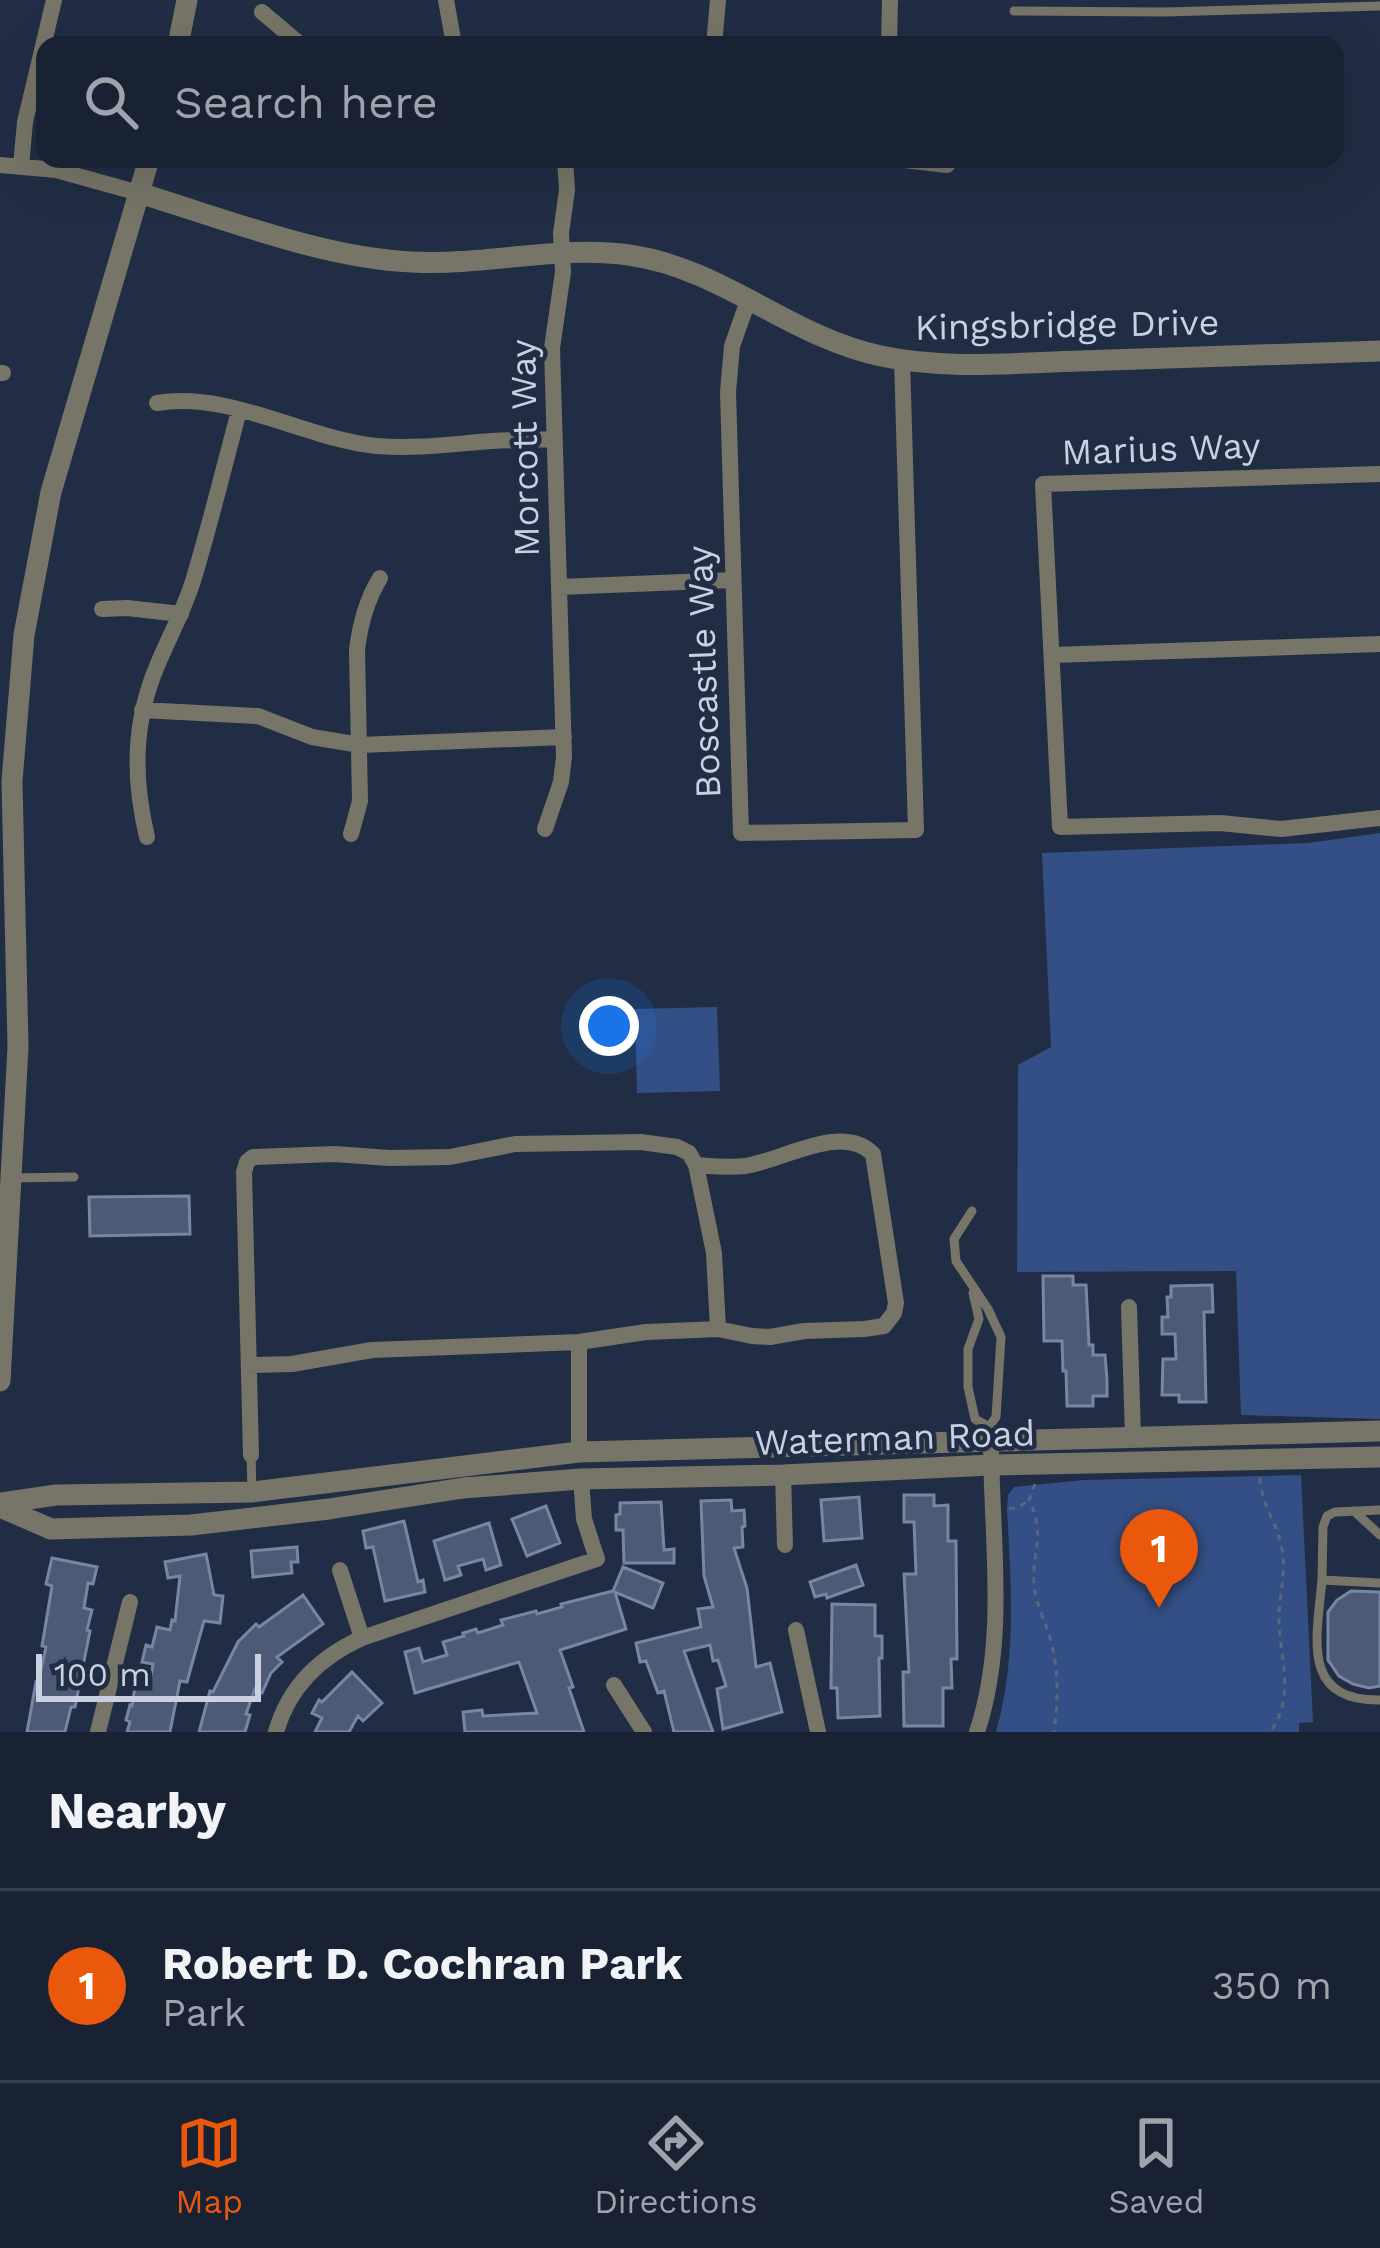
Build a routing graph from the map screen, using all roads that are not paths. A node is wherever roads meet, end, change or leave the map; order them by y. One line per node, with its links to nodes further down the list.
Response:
1 (54, 0): 9 (street)
2 (188, 0): 10 (street)
3 (446, 0): 12 (street)
4 (718, 0): 13 (street)
5 (890, 0): 14 (street)
6 (1380, 6): 7 (lane)
7 (1013, 11)
8 (262, 12): 11 (street)
9 (45, 36)
10 (180, 36)
11 (290, 36)
12 (452, 36)
13 (716, 36)
14 (889, 36)
15 (36, 76): 17 (street)
16 (0, 165): 17 (street)
17 (21, 166): 18 (street)
18 (36, 168)
19 (38, 168): 22 (street)
20 (146, 168): 22 (street)
21 (566, 168): 23 (street, Morcott Way)
22 (139, 193): 23 (street, Kingsbridge Drive); 45 (street)
23 (562, 252): 24 (street, Kingsbridge Drive); 29 (street, Morcott Way)
24 (749, 298): 26 (street, Kingsbridge Drive); 32 (street, Boscastle Way)
25 (1380, 352): 26 (street, Kingsbridge Drive)
26 (902, 360): 32 (street, Boscastle Way)
27 (157, 403): 28 (street)
28 (239, 411): 29 (street); 35 (street)
29 (554, 439): 33 (street, Morcott Way)
30 (1380, 474): 37 (street, Marius Way)
31 (380, 578): 40 (street)
32 (733, 580): 33 (street)
33 (559, 587): 39 (street, Morcott Way)
34 (102, 609): 35 (street)
35 (182, 614): 38 (street)
36 (1380, 644): 37 (street)
37 (1052, 656): 41 (street)
38 (142, 710): 40 (street); 44 (street)
39 (563, 737): 40 (street); 42 (street, Morcott Way)
40 (361, 745): 43 (street)
41 (1380, 818)
42 (545, 829)
43 (351, 834)
44 (147, 837)
45 (8, 1062): 46 (street)
46 (8, 1086): 49 (street)
47 (696, 1166): 53 (street); 53 (street); 55 (street)
48 (74, 1177): 49 (lane)
49 (11, 1178): 56 (street)
50 (972, 1211): 51 (lane)
51 (971, 1288): 58 (lane); 58 (lane)
52 (1129, 1307): 59 (street)
53 (718, 1329): 54 (street)
54 (579, 1342): 55 (street); 60 (street)
55 (249, 1365): 61 (street)
56 (0, 1382)
57 (1380, 1431): 59 (street, Waterman Road)
58 (990, 1434): 59 (street, Waterman Road); 60 (street, Waterman Road); 63 (street)
59 (1132, 1436)
60 (579, 1452): 66 (street, Waterman Road); 67 (street, Waterman Road)
61 (251, 1455): 66 (lane)
62 (1380, 1456): 63 (street, Waterman Road)
63 (991, 1465): 64 (street, Waterman Road); 85 (street)
64 (783, 1474): 65 (street, Waterman Road); 72 (street)
65 (581, 1479): 67 (street, Waterman Road); 78 (street)
66 (252, 1492): 68 (street, Waterman Road)
67 (414, 1498): 68 (street, Waterman Road)
68 (0, 1505)
69 (1380, 1510): 70 (lane)
70 (1354, 1511): 71 (lane); 74 (lane)
71 (1380, 1535)
72 (785, 1545)
73 (340, 1570): 78 (street)
74 (1322, 1580): 75 (lane); 80 (lane)
75 (1380, 1583)
76 (130, 1601): 81 (street)
77 (796, 1630): 84 (street)
78 (362, 1638): 82 (street)
79 (614, 1685): 83 (street)
80 (1380, 1700)
81 (98, 1732)
82 (276, 1732)
83 (644, 1732)
84 (818, 1732)
85 (977, 1732)

